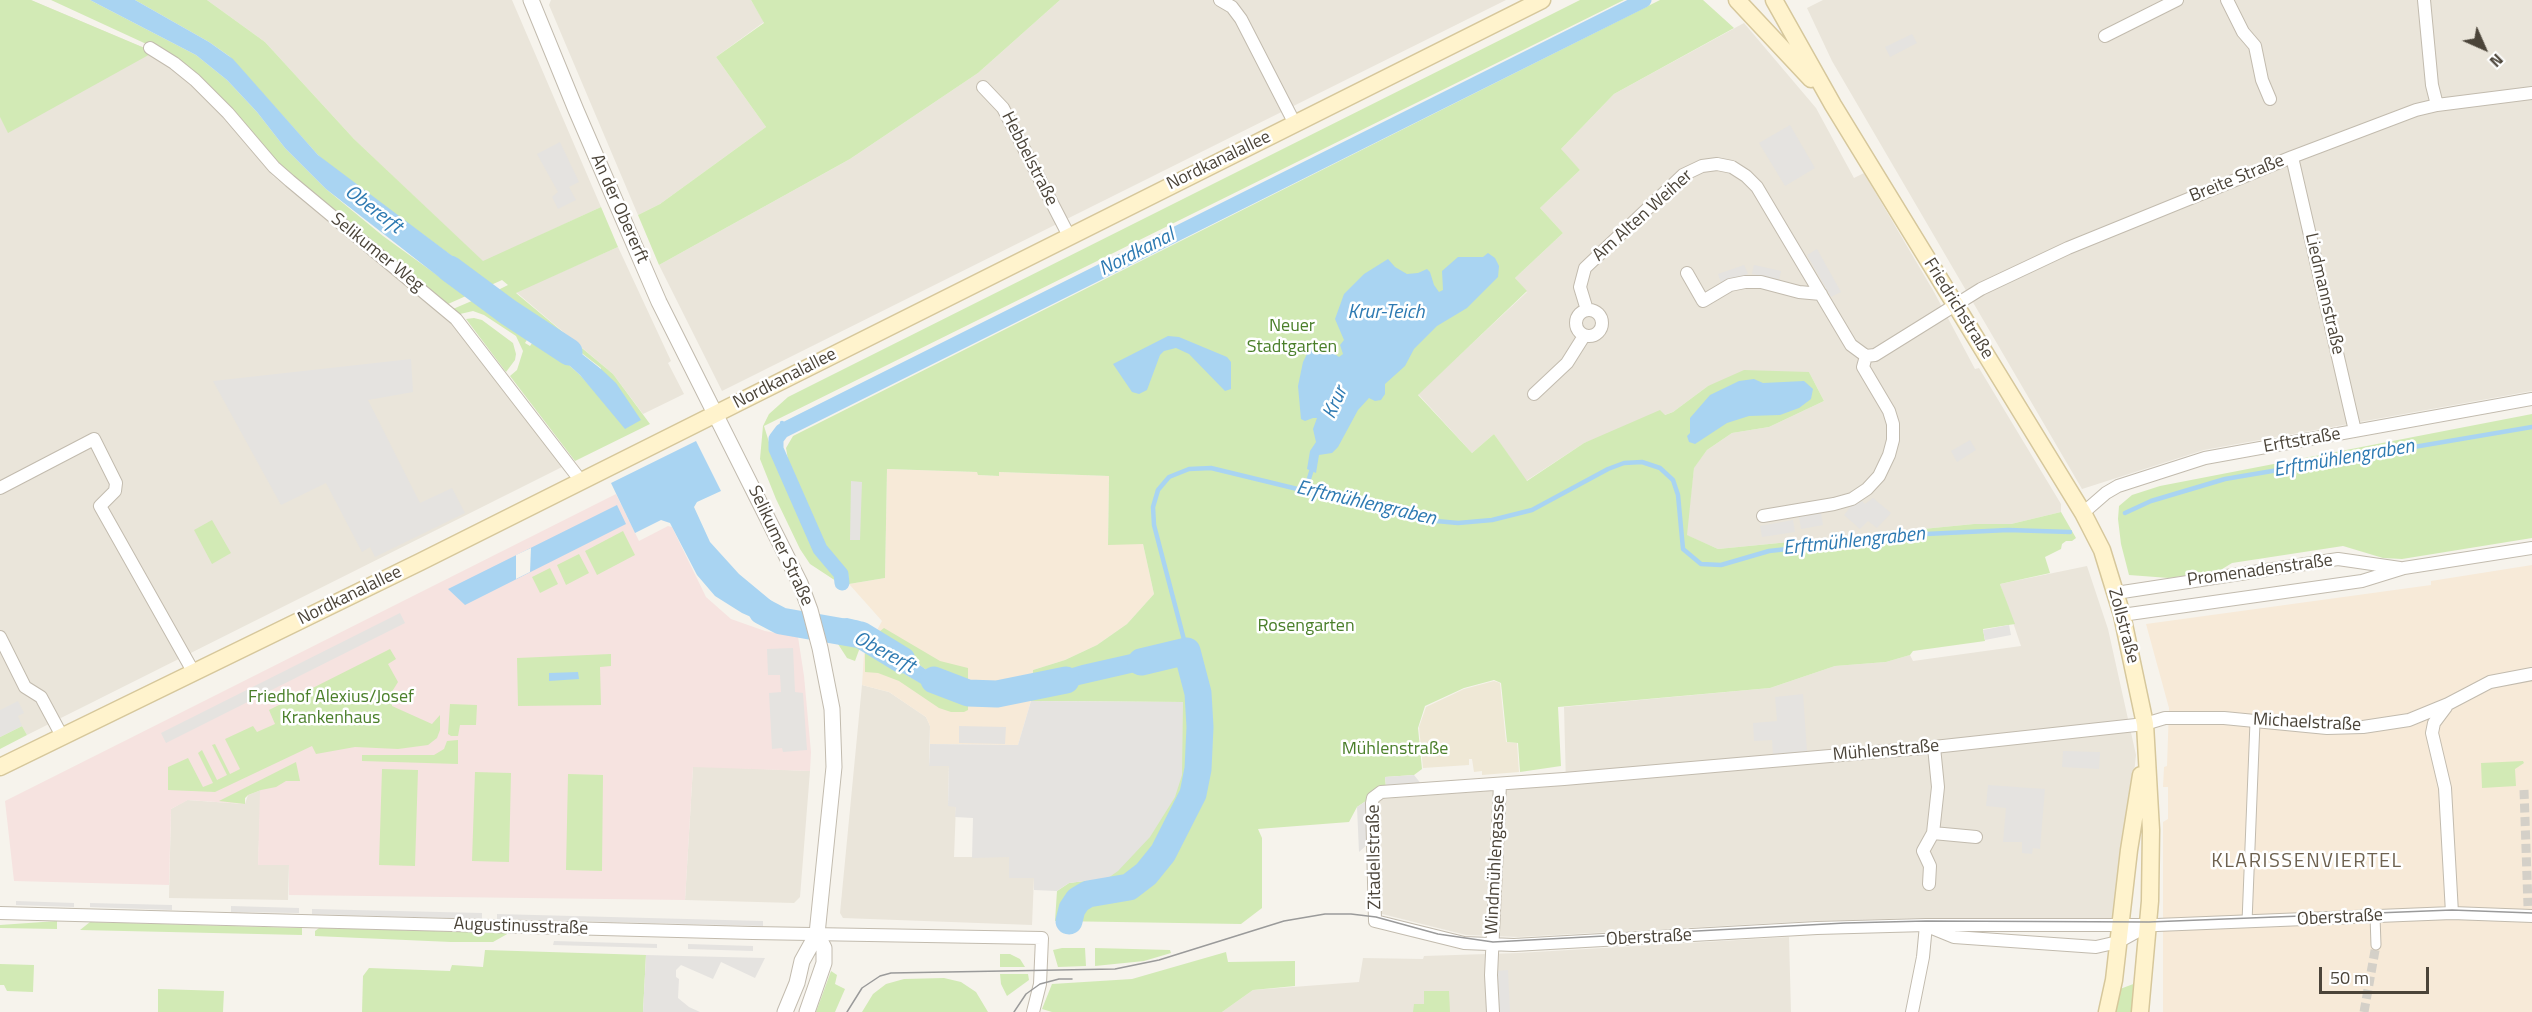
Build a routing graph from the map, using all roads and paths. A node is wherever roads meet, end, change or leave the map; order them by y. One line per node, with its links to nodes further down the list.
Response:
1 (531, 0): 27 (street, An der Obererft)
2 (1220, 0): 16 (street)
3 (1542, 0): 16 (main road, Nordkanalallee)
4 (1774, 0): 14 (main road, Friedrichstraße)
5 (2177, 0): 9 (street)
6 (2227, 0): 13 (street)
7 (2424, 0): 15 (street)
8 (1740, 2): 14 (main road, Friedrichstraße)
9 (2105, 36)
10 (150, 48): 29 (street, Selikumer Weg)
11 (983, 87): 18 (street, Hebbelstraße)
12 (2532, 93): 15 (street, Breite Straße)
13 (2270, 99)
14 (1833, 105): 21 (main road, Friedrichstraße)
15 (2437, 105): 17 (street, Breite Straße)
16 (1295, 124): 18 (main road, Nordkanalallee)
17 (2292, 157): 21 (street, Breite Straße); 28 (street, Liedmannstraße)
18 (1069, 236): 27 (main road, Nordkanalallee)
19 (1687, 273): 20 (street)
20 (1821, 294): 22 (street, Am Alten Weiher); 24 (street, Am Alten Weiher)
21 (1956, 304): 24 (street); 31 (main road, Friedrichstraße)
22 (1587, 310): 23 (street, Am Alten Weiher); 23 (street, Am Alten Weiher)
23 (1584, 336): 25 (street, Am Alten Weiher)
24 (1866, 356): 32 (street)
25 (1534, 394)
26 (2532, 399): 28 (street, Erftstraße)
27 (715, 414): 29 (main road, Nordkanalallee); 64 (street, Selikumer Straße)
28 (2355, 431): 31 (street, Erftstraße)
29 (581, 481): 38 (main road, Nordkanalallee)
30 (0, 488): 38 (street)
31 (2083, 513): 35 (main road, Zollstraße)
32 (1763, 516)
33 (2532, 548): 34 (street, Promenadenstraße)
34 (2404, 568): 35 (street, Promenadenstraße); 36 (street, Promenadenstraße)
35 (2116, 593): 36 (main road, Zollstraße)
36 (2122, 615): 43 (main road, Zollstraße)
37 (0, 637): 45 (street)
38 (194, 673): 45 (main road, Nordkanalallee)
39 (2532, 674): 40 (street, Michaelstraße)
40 (2448, 704): 41 (street, Michaelstraße); 44 (street)
41 (2409, 720): 42 (street, Michaelstraße); 44 (street)
42 (2255, 722): 43 (street, Michaelstraße); 61 (street)
43 (2145, 724): 46 (main road, Zollstraße); 47 (street, Mühlenstraße)
44 (2432, 733): 57 (street)
45 (63, 738): 48 (main road, Nordkanalallee)
46 (2146, 745): 63 (main road, Zollstraße); 65 (main road, Zollstraße)
47 (1934, 747): 51 (street, Mühlenstraße); 53 (street)
48 (26, 756): 49 (main road, Nordkanalallee); 50 (main road, Nordkanalallee)
49 (0, 767)
50 (0, 778)
51 (1500, 784): 52 (street, Mühlenstraße); 66 (street, Windmühlengasse)
52 (1376, 794): 60 (street, Zitadellstraße)
53 (1934, 833): 54 (street); 55 (street)
54 (1976, 837)
55 (1929, 884)
56 (0, 913): 64 (street, Augustinusstraße)
57 (2452, 913): 58 (street, Oberstraße); 59 (street, Oberstraße)
58 (2530, 913)
59 (2375, 916): 61 (street, Oberstraße); 67 (street)
60 (1376, 921): 66 (street, Oberstraße)
61 (2247, 922): 63 (street, Oberstraße)
62 (1926, 925): 65 (street, Oberstraße); 65 (street, Oberstraße); 66 (street, Oberstraße); 72 (street)
63 (2148, 926): 65 (street, Oberstraße); 74 (main road, Zollstraße)
64 (817, 934): 68 (street); 69 (street); 70 (street, Augustinusstraße)
65 (2119, 934): 73 (main road, Zollstraße)
66 (1492, 945): 71 (street, Windmühlengasse)
67 (2376, 945)
68 (785, 1012)
69 (807, 1012)
70 (1032, 1012)
71 (1492, 1012)
72 (1912, 1012)
73 (2107, 1012)
74 (2140, 1012)

